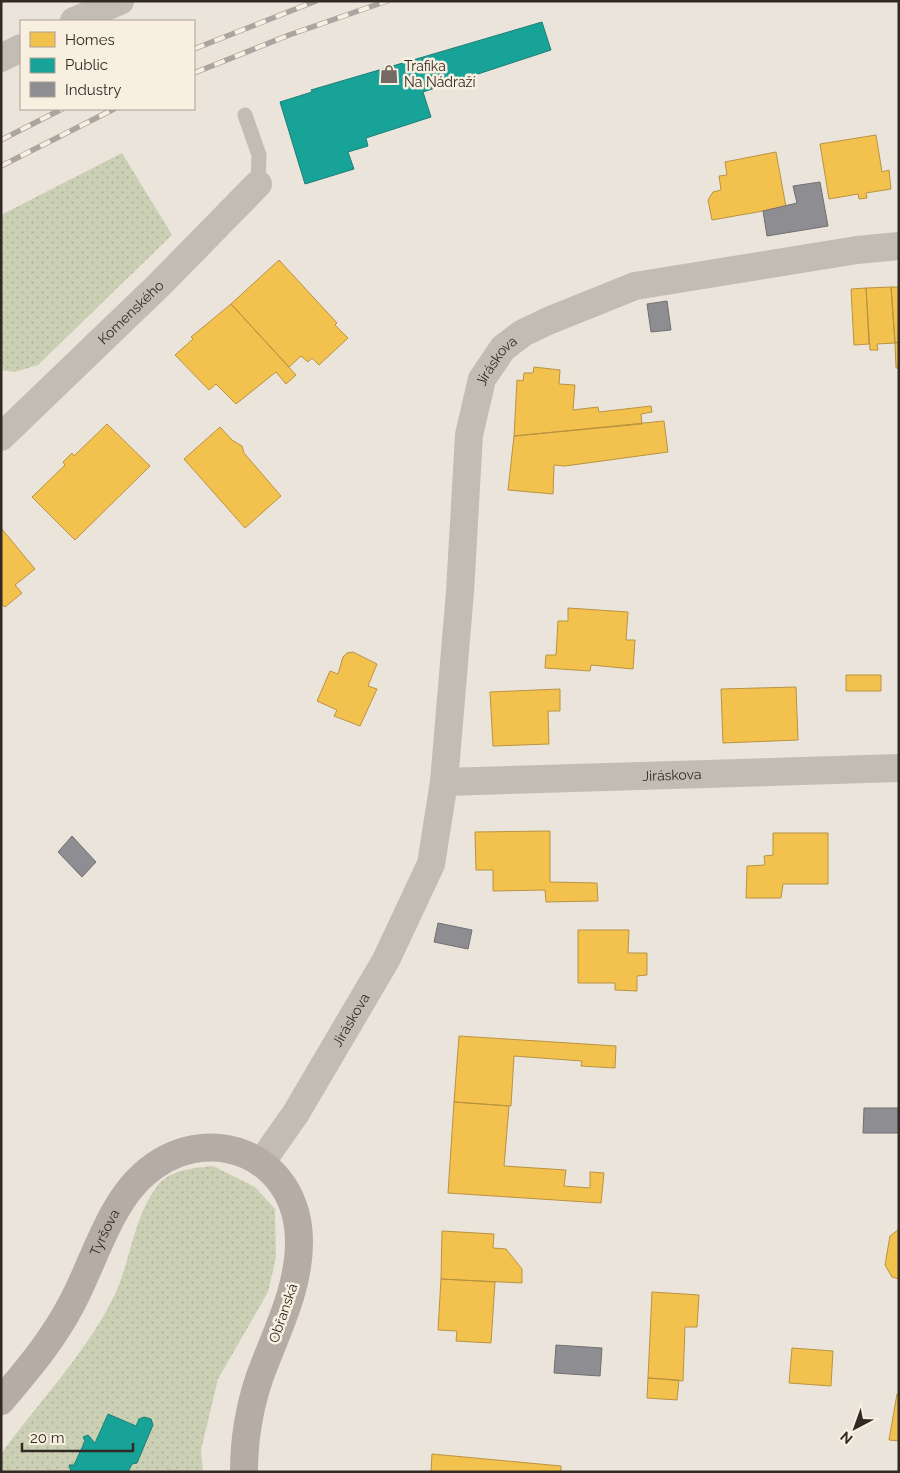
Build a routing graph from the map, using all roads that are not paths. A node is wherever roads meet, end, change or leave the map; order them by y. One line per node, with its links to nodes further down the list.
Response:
1 (120, 1): 2 (street)
2 (76, 20)
3 (20, 48): 4 (street)
4 (1, 58)
5 (245, 115): 6 (lane)
6 (258, 184): 8 (street, Komenského)
7 (899, 246): 10 (street, Jiráskova)
8 (3, 431)
9 (899, 768): 10 (street, Jiráskova)
10 (444, 782): 11 (street, Jiráskova)
11 (261, 1163): 12 (main road, Tyršova); 13 (main road, Obřanská)
12 (1, 1402)
13 (244, 1472)

